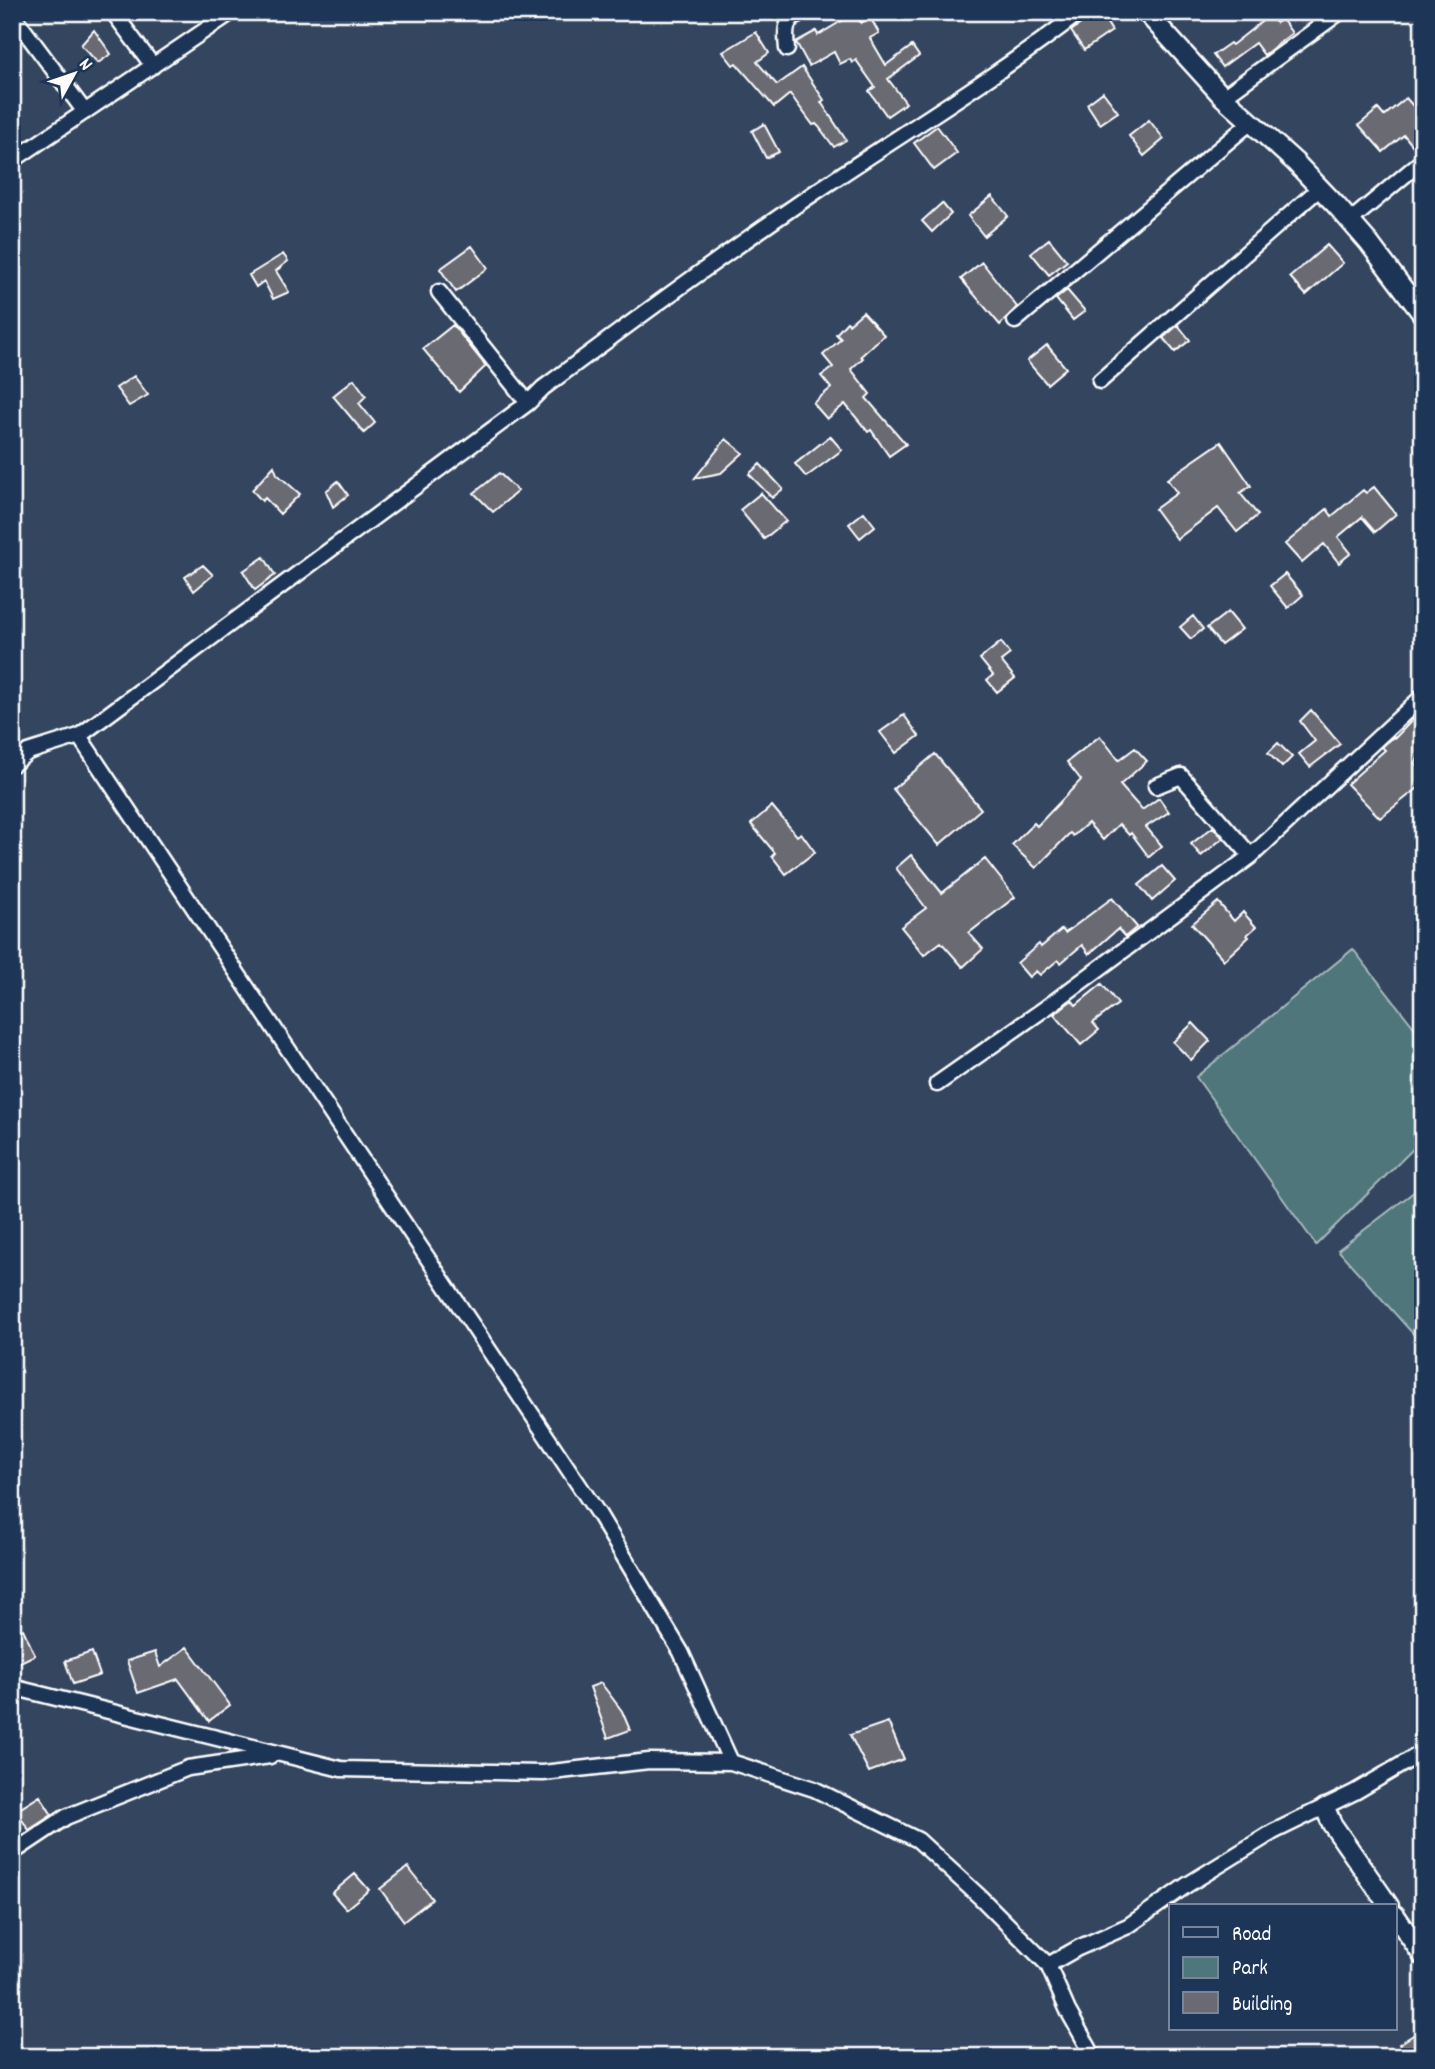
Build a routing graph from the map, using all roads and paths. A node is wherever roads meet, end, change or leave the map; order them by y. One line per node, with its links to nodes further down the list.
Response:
1 (113, 12): 9 (street)
2 (232, 12): 9 (street)
3 (803, 12): 8 (street)
4 (1080, 12): 21 (street)
5 (1146, 12): 10 (street)
6 (1340, 12): 10 (street)
7 (12, 14): 11 (street)
8 (787, 49)
9 (153, 66): 11 (street)
10 (1223, 97): 12 (street)
11 (85, 112): 14 (street)
12 (1251, 122): 15 (street); 19 (street)
13 (1423, 160): 16 (street)
14 (12, 161)
15 (1320, 188): 16 (street); 20 (street)
16 (1350, 221): 18 (street)
17 (439, 292): 21 (street)
18 (1423, 315)
19 (1015, 321)
20 (1100, 381)
21 (528, 404): 23 (street)
22 (1423, 696): 26 (street)
23 (79, 736): 24 (street); 31 (street)
24 (12, 765)
25 (1156, 786): 26 (street)
26 (1251, 856): 27 (street)
27 (937, 1084)
28 (12, 1688): 30 (street)
29 (1423, 1752): 32 (street)
30 (277, 1755): 31 (street); 33 (street)
31 (731, 1762): 37 (street)
32 (1325, 1808): 34 (street); 37 (street)
33 (12, 1853)
34 (1387, 1904)
35 (1396, 1916): 36 (street)
36 (1423, 1956)
37 (1048, 1965): 38 (street)
38 (1094, 2057)

